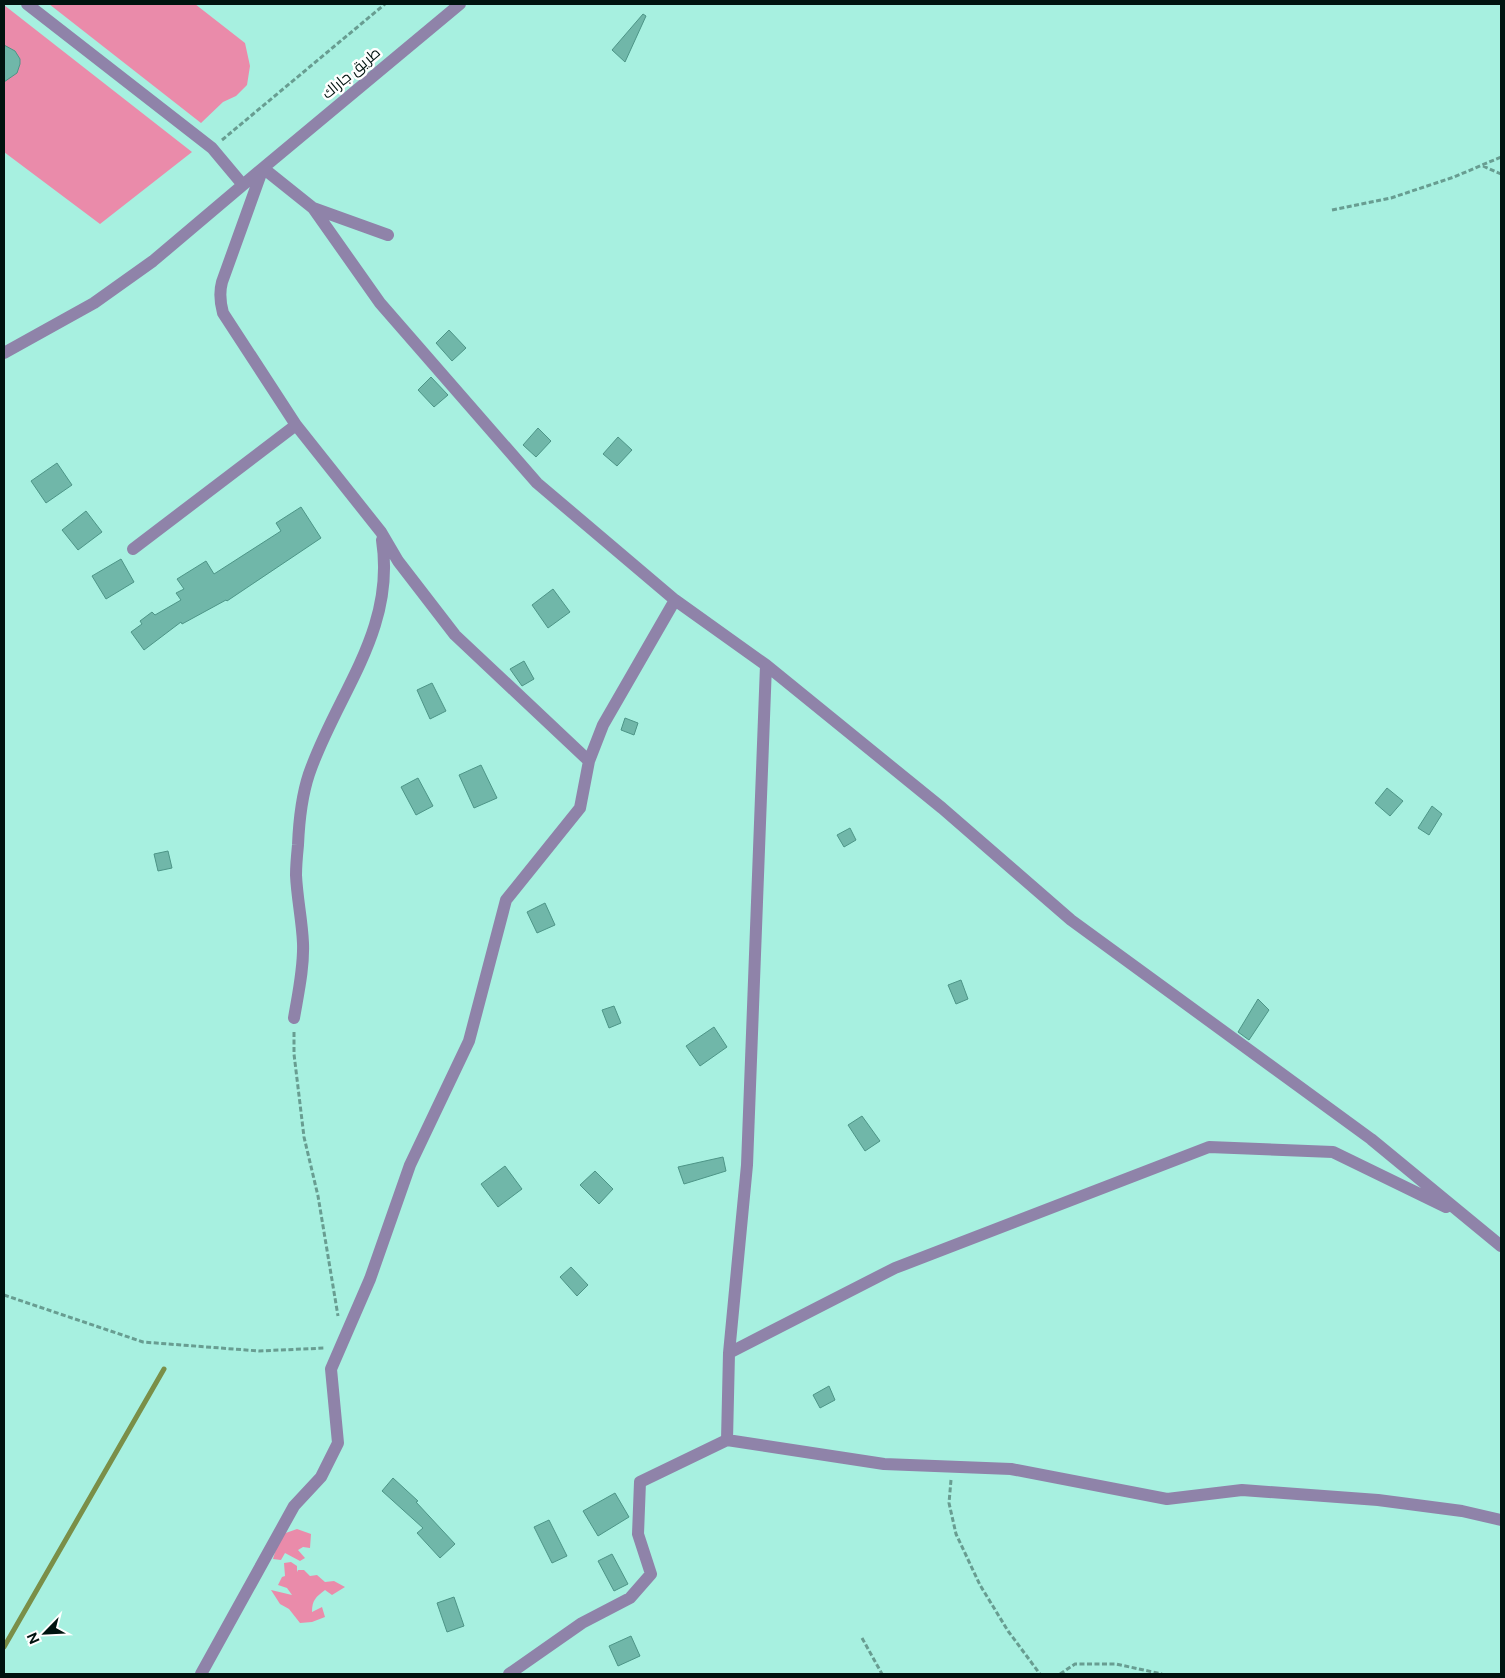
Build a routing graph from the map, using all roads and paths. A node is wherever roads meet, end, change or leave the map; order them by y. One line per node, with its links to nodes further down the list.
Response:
1 (27, 4): 4 (street)
2 (385, 4): 4 (path)
3 (460, 4): 7 (street, طريق جاراك)
4 (212, 148): 9 (street)
5 (1501, 157): 6 (path)
6 (1483, 166): 8 (path); 11 (path)
7 (263, 168): 9 (street, طريق جاراك); 10 (street); 14 (street)
8 (1501, 174)
9 (243, 185): 13 (street, طريق جاراك)
10 (313, 208): 12 (street); 17 (street)
11 (1332, 210)
12 (388, 235)
13 (4, 353)
14 (296, 425): 15 (street); 16 (street)
15 (381, 532): 19 (street); 20 (street)
16 (133, 549)
17 (675, 600): 18 (street); 19 (street)
18 (766, 665): 21 (street); 25 (street)
19 (589, 761): 24 (street)
20 (294, 1018): 24 (path)
21 (1466, 1217): 22 (street); 25 (street)
22 (1501, 1246)
23 (4, 1295): 24 (path)
24 (340, 1347): 30 (street)
25 (729, 1352): 26 (street)
26 (727, 1440): 27 (street); 31 (street)
27 (953, 1468): 28 (street); 33 (path)
28 (1501, 1520)
29 (862, 1638): 32 (path)
30 (201, 1674)
31 (510, 1674)
32 (882, 1674)
33 (1040, 1674)
34 (1060, 1674): 35 (path)
35 (1162, 1674)

